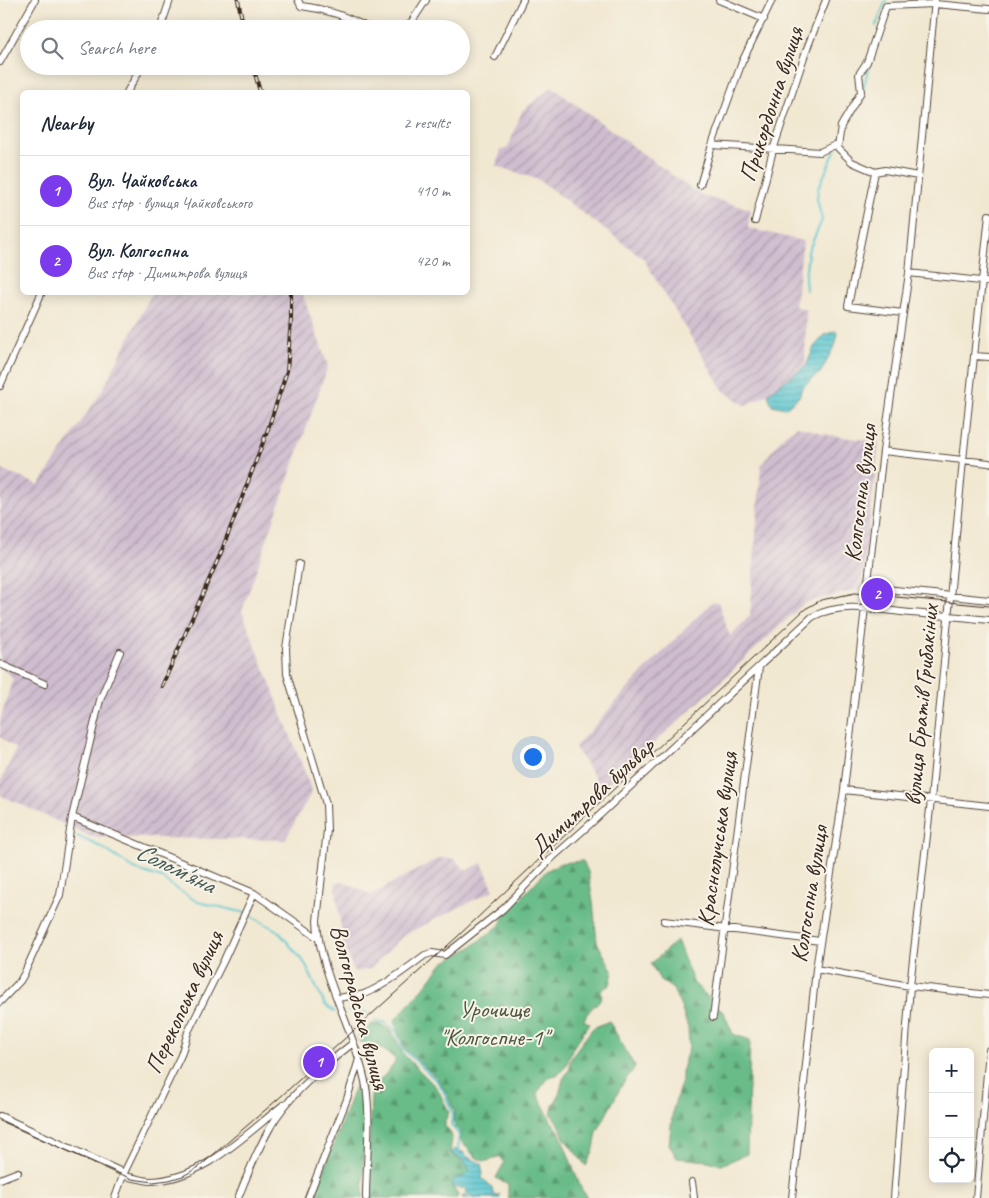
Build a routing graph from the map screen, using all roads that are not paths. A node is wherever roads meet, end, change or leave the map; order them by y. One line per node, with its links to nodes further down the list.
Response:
1 (35, 0): 12 (street)
2 (170, 0): 13 (street)
3 (298, 0): 14 (street)
4 (426, 0): 15 (street)
5 (523, 0): 17 (street)
6 (718, 0): 11 (street)
7 (772, 0): 11 (street)
8 (826, 0): 23 (street, Прикордонна вулиця)
9 (935, 2): 10 (street); 22 (street); 25 (street, Колгоспна вулиця)
10 (989, 9)
11 (764, 19): 21 (street)
12 (24, 20)
13 (163, 20)
14 (352, 20)
15 (413, 20)
16 (20, 27): 18 (street)
17 (495, 57)
18 (0, 62)
19 (137, 75): 20 (street)
20 (129, 90)
21 (712, 145): 23 (street); 26 (street)
22 (838, 147): 23 (street); 24 (street)
23 (772, 150): 28 (street, Прикордонна вулиця)
24 (875, 172): 25 (street); 32 (street)
25 (918, 176): 29 (street, Колгоспна вулиця)
26 (700, 185)
27 (989, 215): 30 (street, вулиця Братів Грибакіних)
28 (755, 221)
29 (909, 273): 30 (street); 32 (street, Колгоспна вулиця)
30 (985, 281): 33 (street, вулиця Братів Грибакіних)
31 (41, 295): 35 (street)
32 (903, 313): 36 (street, Колгоспна вулиця)
33 (974, 356): 34 (street); 37 (street, вулиця Братів Грибакіних)
34 (989, 357)
35 (0, 386)
36 (883, 451): 37 (street); 40 (street, Колгоспна вулиця)
37 (963, 460): 38 (street); 41 (street, вулиця Братів Грибакіних)
38 (989, 463)
39 (299, 564): 57 (street, Волгоградська вулиця)
40 (867, 587): 41 (street); 43 (street, Колгоспна вулиця)
41 (950, 595): 42 (street); 44 (street, вулиця Братів Грибакіних)
42 (989, 600)
43 (864, 608): 44 (street, Димитрова бульвар); 48 (street, Димитрова бульвар); 50 (street, Колгоспна вулиця)
44 (948, 616): 45 (street, Димитрова бульвар); 51 (street, вулиця Братів Грибакіних)
45 (989, 620)
46 (120, 652): 53 (street)
47 (0, 664): 49 (street)
48 (759, 667): 56 (street, Краснолучська вулиця); 62 (street, Димитрова бульвар)
49 (46, 684)
50 (844, 790): 51 (street); 58 (street, Колгоспна вулиця)
51 (931, 800): 52 (street); 60 (street, вулиця Братів Грибакіних)
52 (989, 806)
53 (72, 817): 54 (street); 63 (street)
54 (254, 893): 57 (street); 71 (street, Перекопська вулиця)
55 (664, 921): 56 (street)
56 (724, 928): 58 (street); 64 (street, Краснолучська вулиця)
57 (318, 938): 62 (street, Волгоградська вулиця)
58 (820, 941): 59 (street, Колгоспна вулиця)
59 (816, 969): 60 (street); 79 (street, Колгоспна вулиця)
60 (910, 986): 61 (street); 80 (street, вулиця Братів Грибакіних)
61 (989, 996)
62 (337, 999): 65 (street, Волгоградська вулиця)
63 (0, 1002)
64 (713, 1016)
65 (353, 1043): 67 (street, Волгоградська вулиця); 68 (street)
66 (989, 1050): 81 (street)
67 (359, 1058): 76 (street); 77 (street, Волгоградська вулиця)
68 (292, 1098): 71 (street); 75 (street)
69 (0, 1116): 71 (street)
70 (18, 1172): 72 (street)
71 (124, 1174): 74 (street, Перекопська вулиця)
72 (0, 1179)
73 (692, 1182): 78 (street)
74 (115, 1198)
75 (238, 1198)
76 (308, 1198)
77 (366, 1198)
78 (694, 1198)
79 (792, 1198)
80 (894, 1198)
81 (976, 1198)

